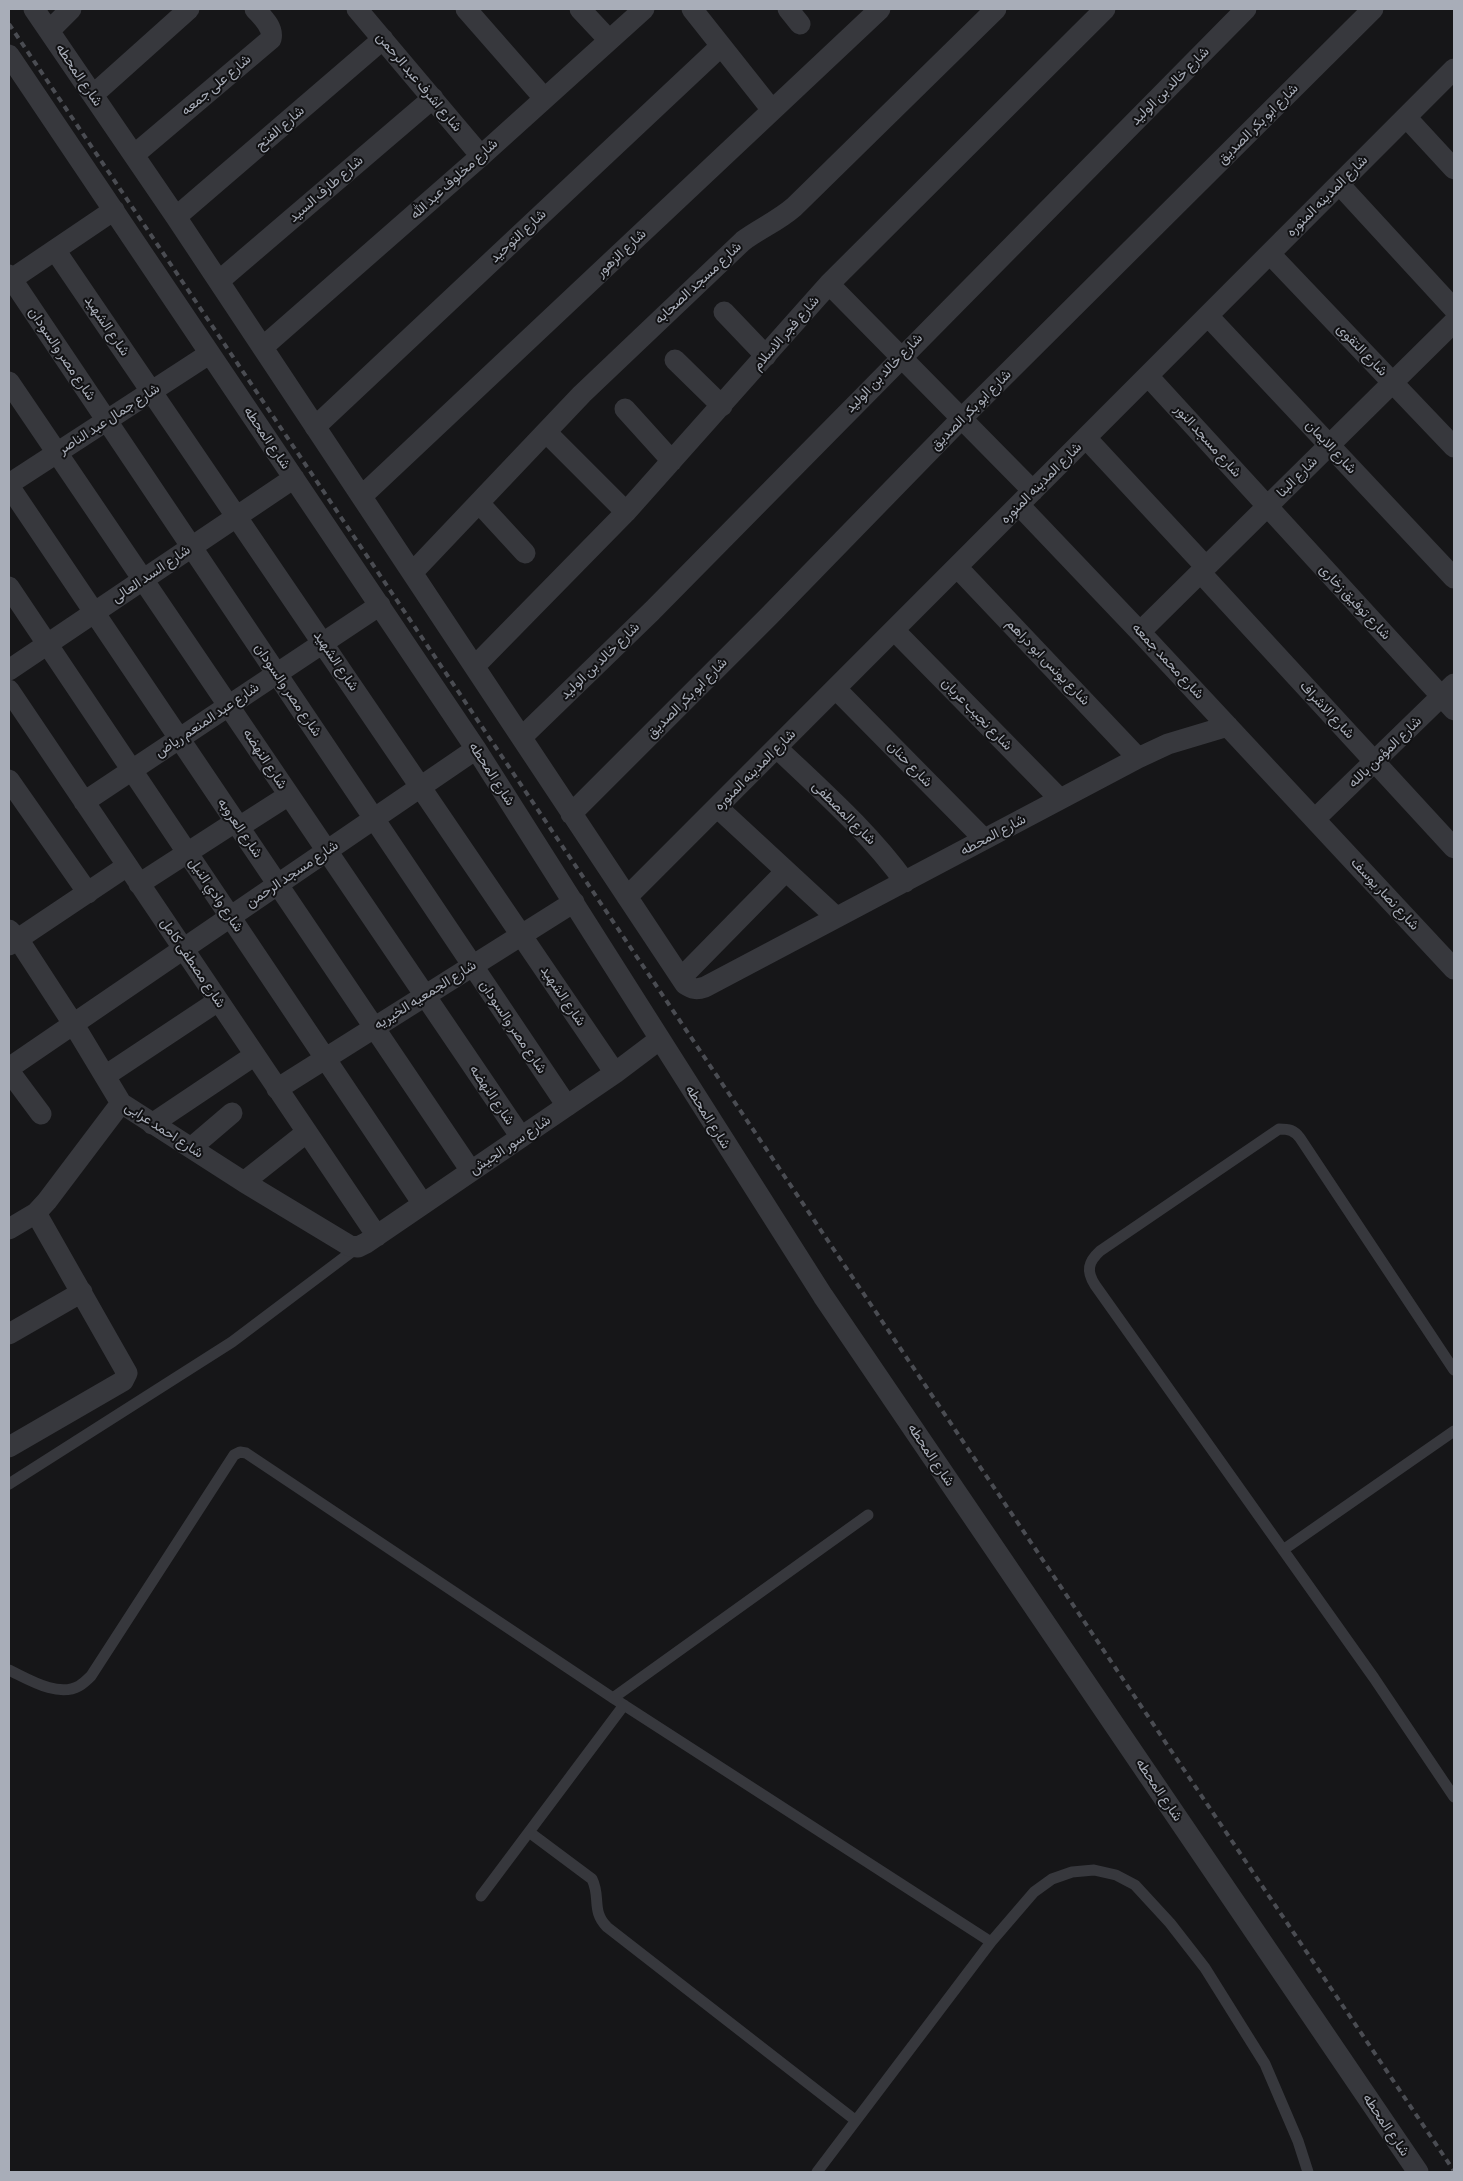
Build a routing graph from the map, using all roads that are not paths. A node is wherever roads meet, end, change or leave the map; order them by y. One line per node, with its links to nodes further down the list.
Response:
1 (34, 9): 15 (street, شارع المحطه)
2 (71, 9): 15 (street)
3 (189, 9): 21 (street)
4 (255, 9): 26 (street, شارع على جمعه)
5 (357, 9): 16 (street, شارع اشرف عبد الرحمن)
6 (466, 9): 23 (street)
7 (580, 9): 17 (street)
8 (644, 9): 17 (street, شارع مخلوف عبد الله)
9 (692, 9): 18 (street)
10 (880, 9): 24 (street, شارع الزهور)
11 (996, 9): 55 (street, شارع مسجد الصحابه)
12 (1105, 9): 36 (street, شارع فجر الاسلام)
13 (1246, 9): 44 (street, شارع خالد بن الوليد)
14 (1373, 9): 52 (street, شارع ابو بكر الصديق)
15 (49, 31): 21 (street, شارع المحطه)
16 (383, 39): 22 (street, شارع اشرف عبد الرحمن); 31 (street, شارع الفتح)
17 (609, 40): 23 (street, شارع مخلوف عبد الله)
18 (721, 46): 24 (street); 54 (street, شارع التوحيد)
19 (9, 56): 30 (street, شارع المحطه)
20 (1454, 69): 25 (street, شارع المدينه المنوره)
21 (93, 96): 26 (street, شارع المحطه)
22 (433, 98): 27 (street, شارع اشرف عبد الرحمن); 35 (street, شارع طارف السيد)
23 (544, 98): 27 (street, شارع مخلوف عبد الله)
24 (772, 110): 63 (street, شارع الزهور)
25 (1406, 117): 28 (street); 29 (street, شارع المدينه المنوره)
26 (134, 155): 31 (street, شارع المحطه)
27 (481, 156): 41 (street, شارع مخلوف عبد الله)
28 (1454, 169)
29 (1340, 184): 33 (street, شارع المدينه المنوره); 37 (street)
30 (114, 210): 32 (street); 42 (street, شارع المحطه)
31 (176, 217): 35 (street, شارع المحطه)
32 (55, 250): 34 (street); 49 (street, شارع الشهيد)
33 (1270, 254): 39 (street, شارع المدينه المنوره); 48 (street, شارع التقوى)
34 (10, 278): 53 (street, شارع مصر والسودان)
35 (219, 281): 41 (street, شارع المحطه)
36 (828, 284): 43 (street, شارع فجر الاسلام); 44 (street, شارع محمد جمعه)
37 (1454, 309)
38 (724, 312): 43 (street)
39 (1208, 316): 46 (street, شارع المدينه المنوره); 57 (street, شارع الايمان)
40 (1454, 322): 48 (street, شارع البنا)
41 (263, 347): 54 (street, شارع المحطه)
42 (209, 354): 49 (street, شارع جمال عبد الناصر); 61 (street, شارع المحطه)
43 (766, 356): 50 (street, شارع فجر الاسلام)
44 (900, 357): 52 (street, شارع محمد جمعه); 91 (street, شارع خالد بن الوليد)
45 (675, 360): 50 (street)
46 (1148, 376): 56 (street, شارع المدينه المنوره); 66 (street, شارع مسجد النور)
47 (9, 382): 59 (street, شارع النهضه)
48 (1393, 383): 57 (street, شارع البنا); 58 (street, شارع التقوى)
49 (152, 391): 53 (street, شارع جمال عبد الناصر); 68 (street, شارع الشهيد)
50 (722, 406): 60 (street, شارع فجر الاسلام)
51 (625, 409): 60 (street)
52 (962, 419): 64 (street, شارع محمد جمعه); 104 (street, شارع ابو بكر الصديق)
53 (106, 421): 59 (street, شارع جمال عبد الناصر); 69 (street, شارع مصر والسودان)
54 (315, 427): 63 (street, شارع المحطه)
55 (546, 432): 65 (street, شارع مسجد الصحابه); 67 (street)
56 (1086, 438): 64 (street, شارع المدينه المنوره); 72 (street, شارع الاشراف)
57 (1330, 445): 66 (street, شارع البنا); 74 (street, شارع الايمان)
58 (1454, 447)
59 (56, 452): 62 (street, شارع جمال عبد الناصر); 75 (street, شارع النهضه)
60 (672, 460): 67 (street, شارع فجر الاسلام)
61 (294, 478): 68 (street, شارع السد العالى); 77 (street, شارع المحطه)
62 (9, 485): 78 (street, شارع العروبه)
63 (362, 496): 73 (street, شارع المحطه)
64 (1026, 498): 71 (street, شارع المدينه المنوره); 80 (street, شارع محمد جمعه)
65 (479, 503): 70 (street); 73 (street, شارع مسجد الصحابه)
66 (1267, 507): 72 (street, شارع البنا); 87 (street, شارع توفيق زخارى)
67 (626, 512): 83 (street, شارع فجر الاسلام)
68 (237, 517): 69 (street, شارع السد العالى); 81 (street, شارع الشهيد)
69 (191, 547): 75 (street, شارع السد العالى); 85 (street, شارع مصر والسودان)
70 (525, 553)
71 (957, 567): 79 (street, شارع المدينه المنوره); 95 (street, شارع يونس ابو دراهم)
72 (1203, 570): 80 (street, شارع البنا); 96 (street, شارع الاشراف)
73 (412, 573): 83 (street, شارع المحطه)
74 (1454, 578)
75 (143, 580): 78 (street, شارع السد العالى); 89 (street, شارع النهضه)
76 (9, 587): 82 (street, شارع وادي النيل)
77 (380, 605): 81 (street, شارع عبد المنعم رياض); 94 (street, شارع المحطه)
78 (94, 612): 82 (street, شارع السد العالى); 92 (street, شارع العروبه)
79 (894, 630): 86 (street, شارع المدينه المنوره); 101 (street, شارع نجيب عريان)
80 (1140, 632): 90 (street, شارع محمد جمعه)
81 (324, 642): 85 (street, شارع عبد المنعم رياض); 99 (street, شارع الشهيد)
82 (47, 644): 84 (street, شارع السد العالى); 97 (street, شارع وادي النيل)
83 (475, 666): 91 (street, شارع المحطه)
84 (9, 670)
85 (277, 673): 89 (street, شارع عبد المنعم رياض); 105 (street, شارع مصر والسودان)
86 (836, 689): 93 (street, شارع المدينه المنوره); 108 (street, شارع حنان)
87 (1450, 697): 96 (street, شارع المؤمن بالله)
88 (12, 700): 102 (street, شارع مصطفى كامل)
89 (230, 705): 92 (street, شارع عبد المنعم رياض); 100 (street, شارع النهضه)
90 (1228, 726): 95 (street, شارع المحطه); 106 (street, شارع محمد جمعه)
91 (522, 737): 104 (street, شارع المحطه)
92 (180, 738): 97 (street, شارع عبد المنعم رياض); 107 (street, شارع العروبه)
93 (777, 748): 103 (street, شارع المدينه المنوره); 114 (street, شارع المصطفى)
94 (476, 749): 99 (street, شارع مسجد الرحمن); 119 (street, شارع المحطه)
95 (1138, 758): 101 (street, شارع المحطه)
96 (1375, 762): 106 (street, شارع المؤمن بالله); 109 (street, شارع الاشراف)
97 (133, 770): 102 (street, شارع عبد المنعم رياض); 111 (street, شارع وادي النيل)
98 (9, 780): 117 (street)
99 (421, 787): 105 (street, شارع مسجد الرحمن); 122 (street, شارع الشهيد)
100 (288, 795): 107 (street); 110 (street, شارع النهضه)
101 (1060, 799): 108 (street, شارع المحطه)
102 (84, 802): 112 (street, شارع مصطفى كامل)
103 (717, 807): 113 (street); 118 (street, شارع المدينه المنوره)
104 (571, 814): 118 (street, شارع المحطه)
105 (374, 819): 110 (street, شارع مسجد الرحمن); 125 (street, شارع مصر والسودان)
106 (1315, 819): 126 (street, شارع نصار يوسف)
107 (237, 825): 111 (street); 116 (street, شارع العروبه)
108 (984, 839): 114 (street, شارع المحطه)
109 (1454, 848)
110 (327, 850): 116 (street, شارع مسجد الرحمن); 128 (street, شارع النهضه)
111 (187, 853): 115 (street); 120 (street, شارع وادي النيل)
112 (127, 866): 115 (street, شارع مصطفى كامل); 117 (street)
113 (786, 871): 121 (street); 127 (street)
114 (905, 882): 121 (street, شارع المحطه)
115 (139, 884): 124 (street, شارع مصطفى كامل)
116 (277, 884): 120 (street, شارع مسجد الرحمن); 131 (street, شارع العروبه)
117 (88, 892): 123 (street)
118 (627, 897): 127 (street, شارع المحطه)
119 (574, 902): 122 (street, شارع الجمعيه الخيريه); 132 (street, شارع المحطه)
120 (230, 916): 124 (street, شارع مسجد الرحمن); 134 (street, شارع وادي النيل)
121 (836, 917): 127 (street, شارع المحطه)
122 (521, 935): 125 (street, شارع الجمعيه الخيريه); 136 (street, شارع الشهيد)
123 (12, 938): 130 (street, شارع احمد عرابى)
124 (183, 948): 129 (street, شارع مصطفى كامل); 130 (street, شارع مسجد الرحمن)
125 (472, 966): 128 (street, شارع الجمعيه الخيريه); 140 (street, شارع مصر والسودان)
126 (1454, 969)
127 (681, 978)
128 (425, 995): 131 (street, شارع الجمعيه الخيريه); 145 (street, شارع النهضه)
129 (218, 1001): 133 (street, شارع مصطفى كامل); 137 (street)
130 (74, 1025): 135 (street, شارع مسجد الرحمن); 137 (street, شارع احمد عرابى)
131 (374, 1028): 134 (street, شارع الجمعيه الخيريه); 147 (street, شارع العروبه)
132 (660, 1039): 136 (street, شارع سور الجيش); 171 (street, شارع المحطه)
133 (255, 1055): 138 (street, شارع مصطفى كامل); 143 (street)
134 (326, 1058): 138 (street, شارع الجمعيه الخيريه); 149 (street, شارع وادي النيل)
135 (9, 1070): 142 (street)
136 (615, 1073): 140 (street, شارع سور الجيش)
137 (104, 1076): 139 (street, شارع احمد عرابى)
138 (278, 1089): 144 (street, شارع مصطفى كامل)
139 (121, 1103): 143 (street, شارع احمد عرابى); 150 (street)
140 (567, 1106): 145 (street, شارع سور الجيش)
141 (232, 1113): 146 (street)
142 (41, 1114)
143 (152, 1124): 146 (street, شارع احمد عرابى)
144 (307, 1132): 148 (street); 151 (street, شارع مصطفى كامل)
145 (521, 1137): 147 (street, شارع سور الجيش)
146 (191, 1148): 148 (street, شارع احمد عرابى)
147 (471, 1171): 149 (street, شارع سور الجيش)
148 (244, 1182): 152 (street, شارع احمد عرابى)
149 (423, 1204): 151 (street, شارع سور الجيش)
150 (19, 1218): 153 (street)
151 (377, 1236): 152 (street, شارع سور الجيش)
152 (358, 1247): 158 (lane)
153 (82, 1292): 154 (street); 157 (street)
154 (9, 1334)
155 (1454, 1370): 160 (lane)
156 (1454, 1431): 160 (lane)
157 (9, 1446)
158 (9, 1484)
159 (868, 1515): 162 (lane)
160 (1283, 1550): 164 (lane)
161 (9, 1670): 162 (lane)
162 (613, 1698): 163 (lane)
163 (624, 1705): 165 (lane); 167 (lane)
164 (1454, 1797)
165 (530, 1832): 166 (lane); 168 (lane)
166 (481, 1896)
167 (991, 1942): 168 (lane); 170 (lane)
168 (855, 2120): 169 (lane)
169 (817, 2172)
170 (1308, 2172)
171 (1418, 2172)

